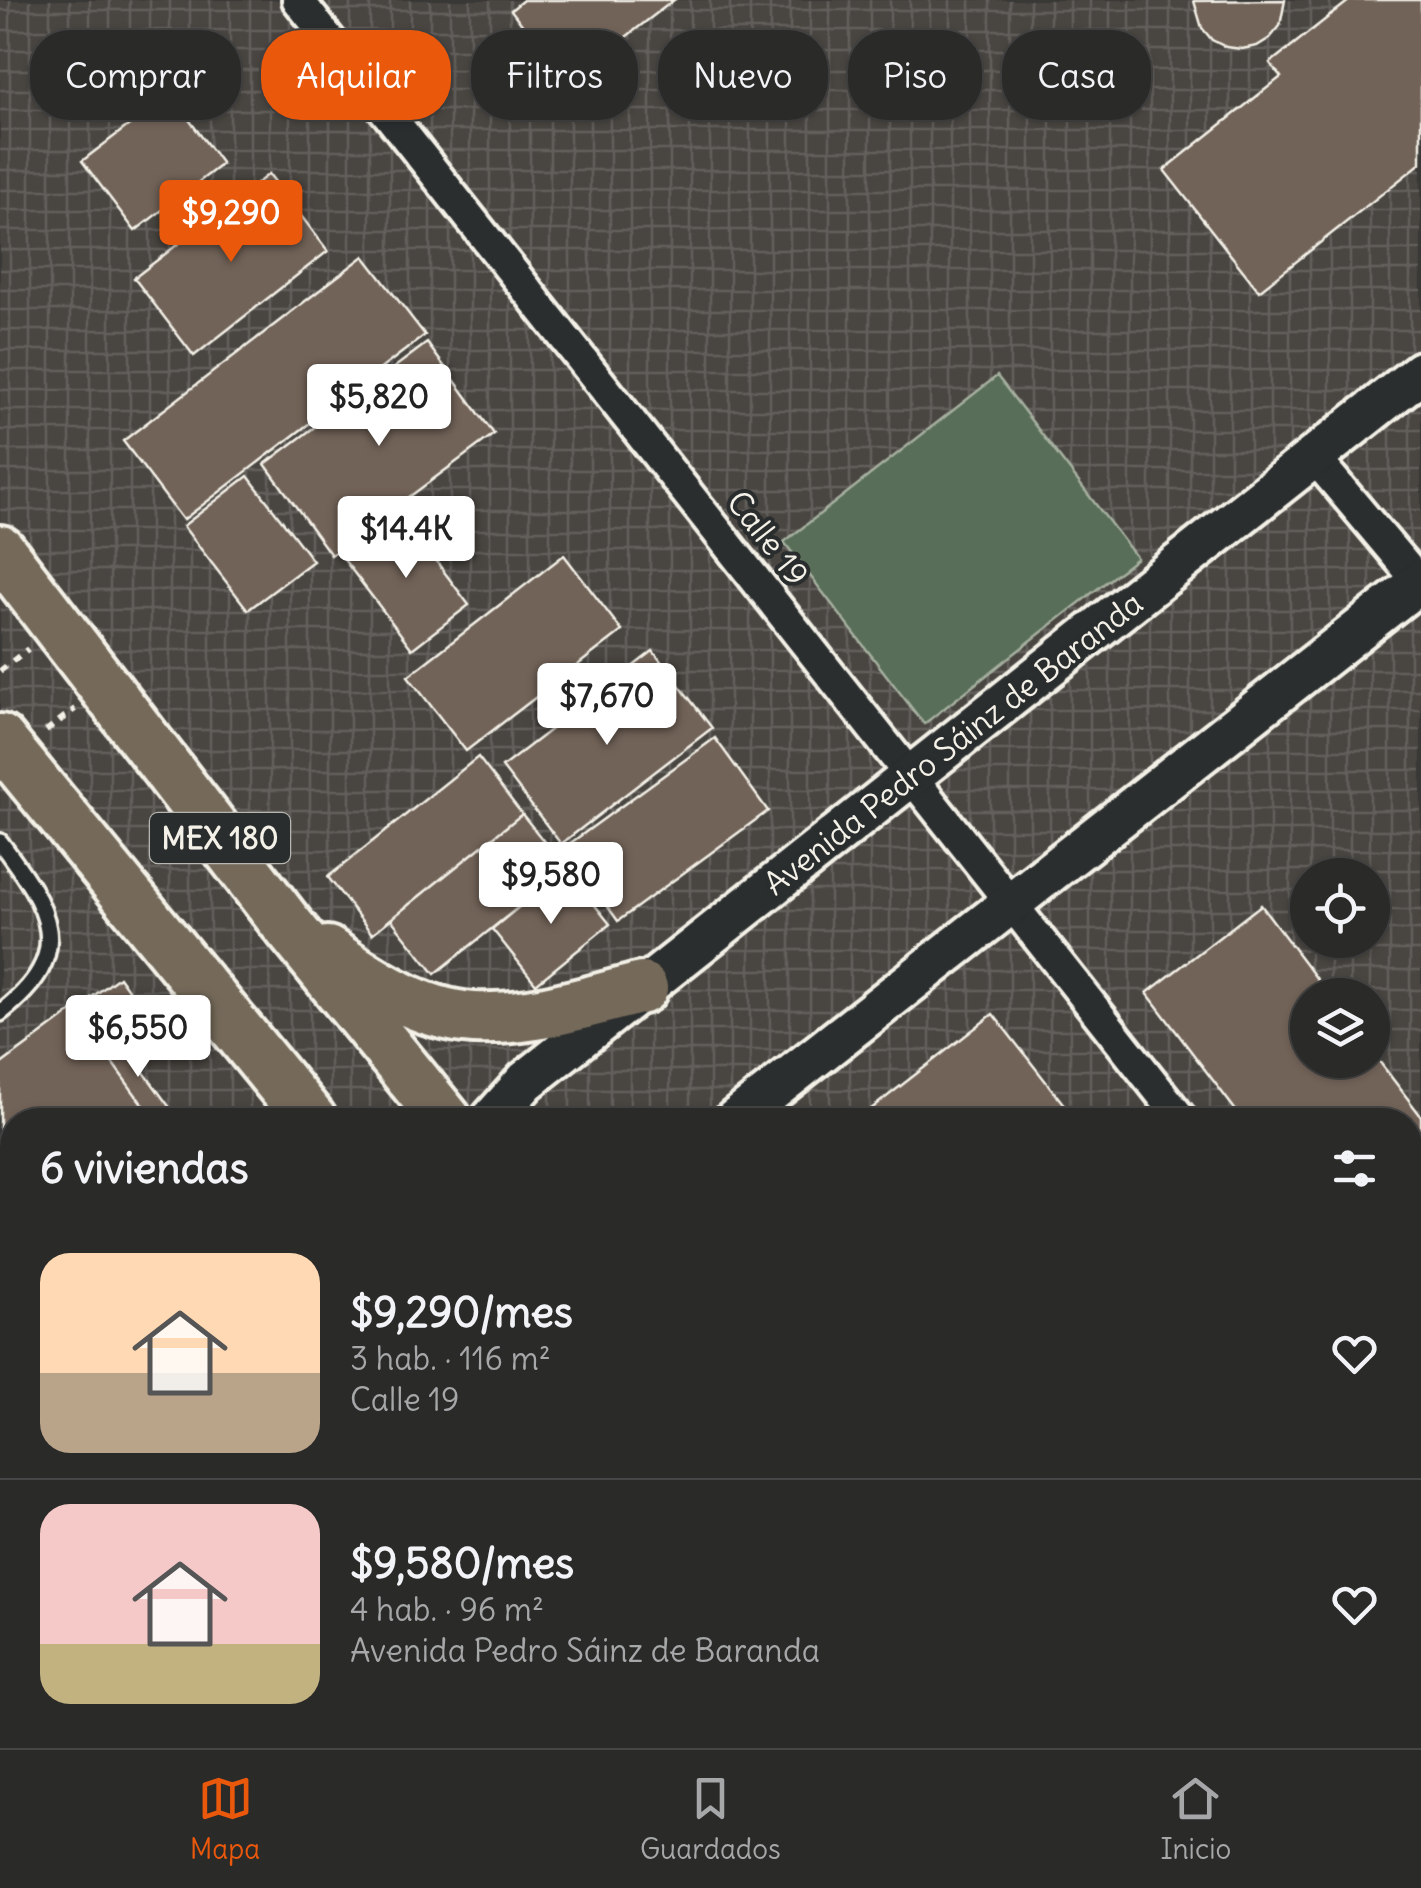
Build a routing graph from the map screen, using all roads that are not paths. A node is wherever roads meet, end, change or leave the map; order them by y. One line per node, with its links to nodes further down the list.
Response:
1 (298, 0): 7 (street, Calle 19)
2 (1421, 372): 3 (street, Avenida Pedro Sáinz de Baranda)
3 (1314, 457): 5 (street); 7 (street, Avenida Pedro Sáinz de Baranda)
4 (0, 551): 10 (main road, MEX 180)
5 (1420, 581): 9 (street)
6 (23, 735): 13 (main road, MEX 180)
7 (911, 776): 9 (street, Calle 19); 11 (street, Avenida Pedro Sáinz de Baranda)
8 (0, 842): 12 (lane)
9 (1010, 902): 16 (street); 17 (street, Calle 19)
10 (285, 922): 11 (main road); 14 (main road, MEX 180)
11 (642, 988): 15 (street, Avenida Pedro Sáinz de Baranda)
12 (0, 1013)
13 (302, 1108)
14 (436, 1108)
15 (502, 1108)
16 (751, 1108)
17 (1173, 1108)

